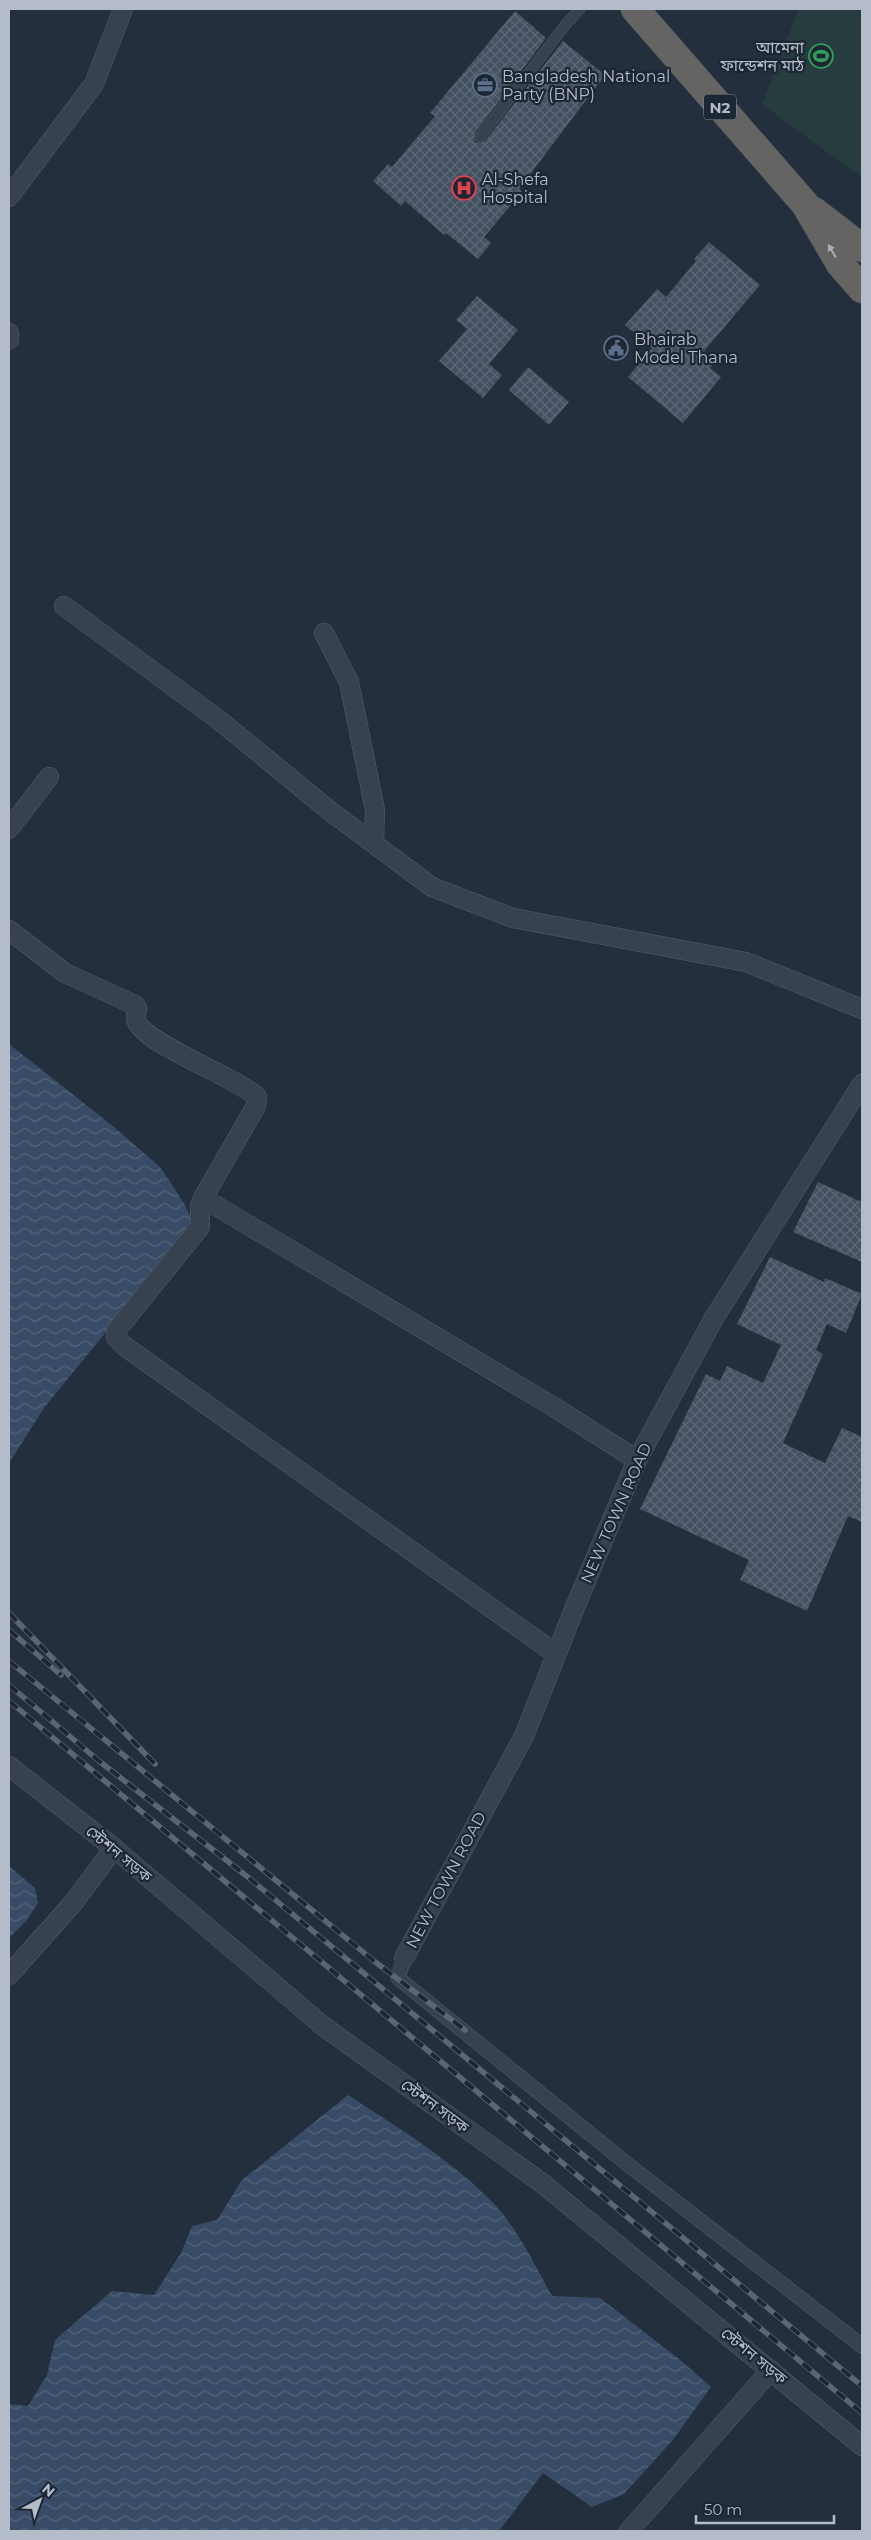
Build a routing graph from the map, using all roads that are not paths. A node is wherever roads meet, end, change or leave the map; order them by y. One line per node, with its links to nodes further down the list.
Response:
1 (123, 9): 5 (street)
2 (580, 9): 4 (lane)
3 (635, 9): 6 (highway, N2)
4 (480, 138)
5 (9, 197)
6 (805, 204): 7 (highway, N2); 8 (highway, N2, one-way to 6)
7 (862, 248)
8 (862, 289)
9 (9, 333): 10 (street)
10 (9, 340)
11 (64, 606): 15 (street)
12 (324, 633): 15 (street)
13 (49, 777): 14 (street)
14 (9, 829)
15 (374, 842): 17 (street)
16 (9, 930): 19 (street)
17 (862, 1009)
18 (862, 1084): 20 (street, NEW TOWN ROAD)
19 (203, 1198): 20 (street); 21 (street)
20 (637, 1460): 21 (street, NEW TOWN ROAD)
21 (556, 1654): 24 (street, NEW TOWN ROAD)
22 (9, 1766): 23 (street, স্টেশন সড়ক)
23 (114, 1848): 25 (street); 27 (street, স্টেশন সড়ক)
24 (404, 1958): 26 (street)
25 (9, 1975)
26 (862, 2346)
27 (771, 2370): 28 (street, স্টেশন সড়ক); 29 (street)
28 (862, 2446)
29 (629, 2531)

